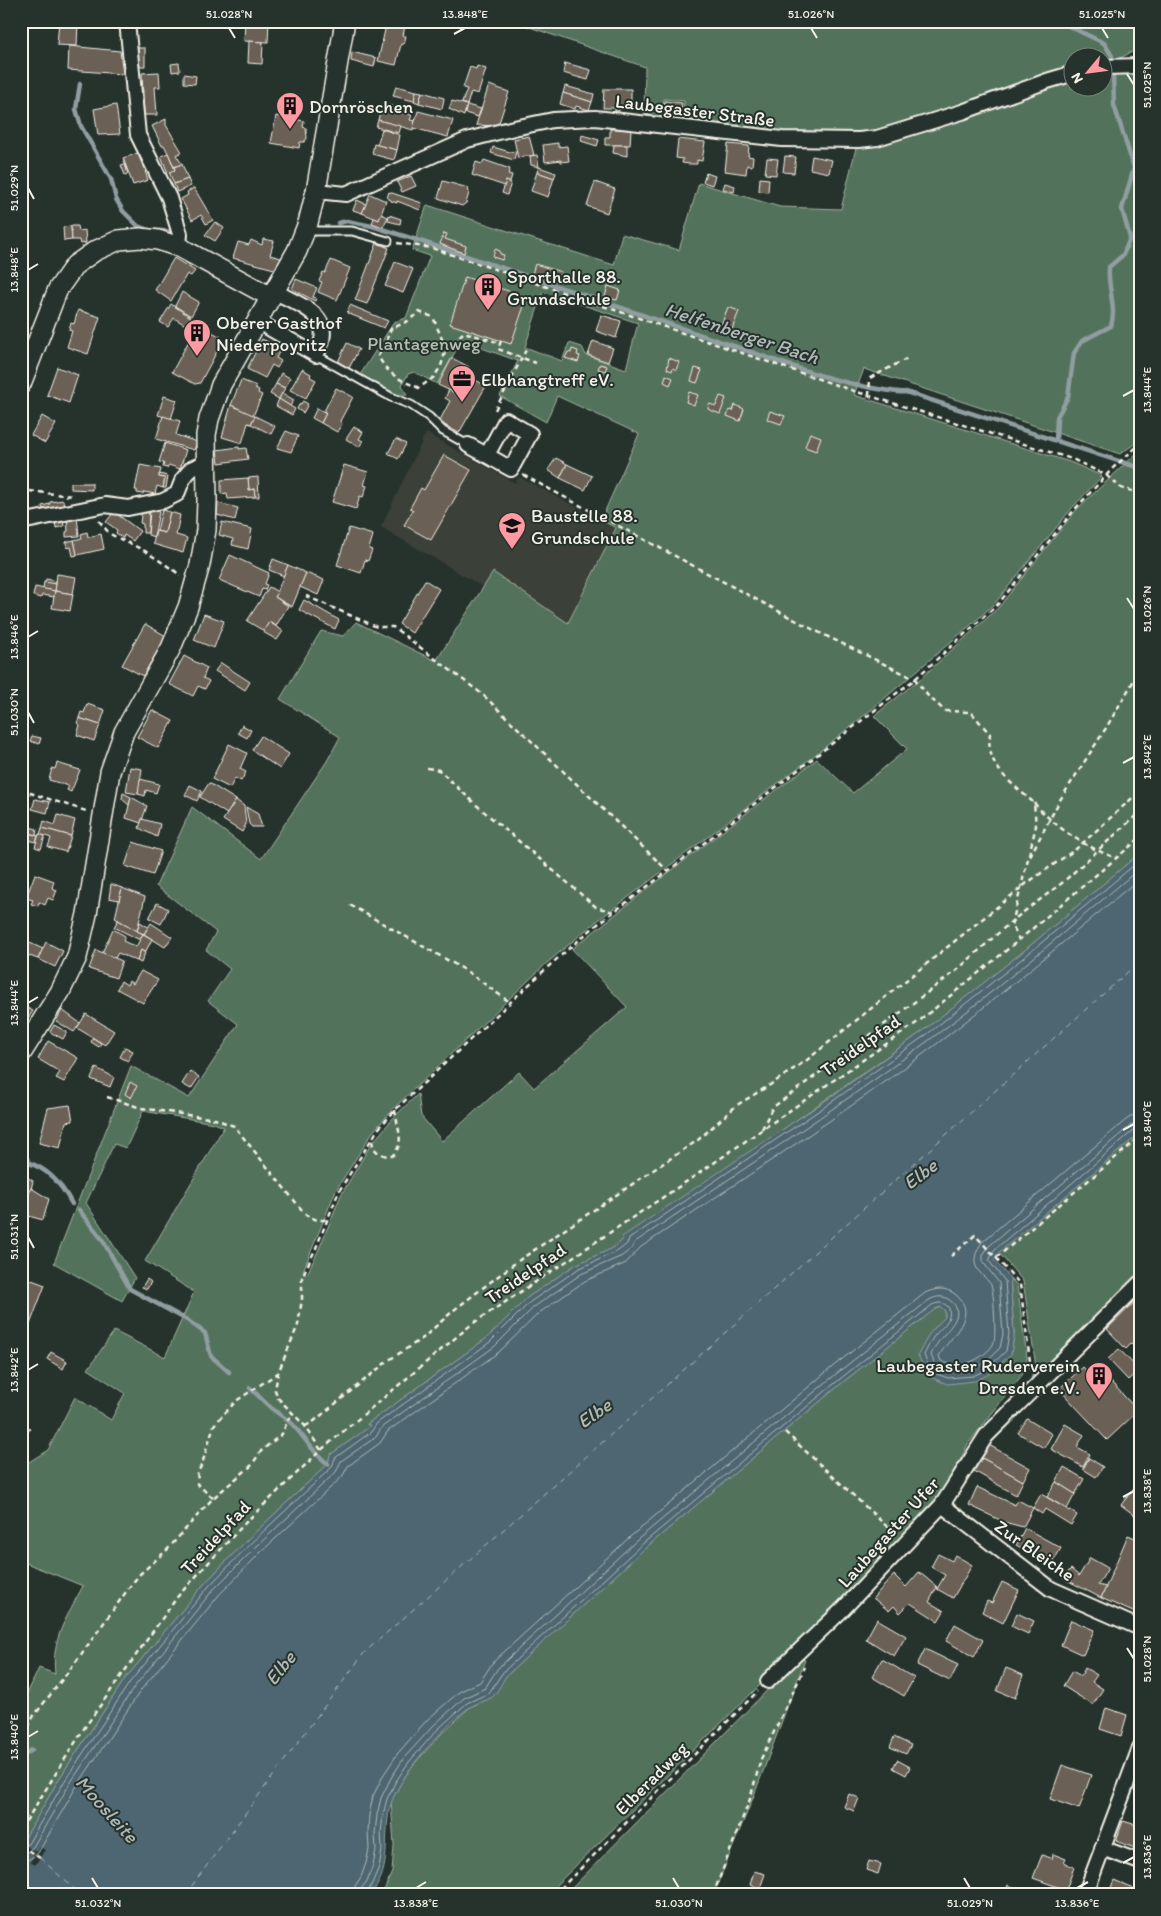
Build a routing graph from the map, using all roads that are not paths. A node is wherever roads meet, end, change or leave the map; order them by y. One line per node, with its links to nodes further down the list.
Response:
1 (127, 21): 9 (street)
2 (346, 21): 6 (main road)
3 (1140, 66): 4 (street)
4 (1114, 67)
5 (1064, 76): 6 (street, Laubegaster Straße)
6 (316, 191): 7 (main road)
7 (305, 231): 8 (lane); 10 (main road)
8 (388, 241)
9 (179, 246): 10 (main road); 13 (main road)
10 (273, 294): 11 (main road); 12 (street)
11 (257, 321): 12 (street); 16 (main road)
12 (316, 355): 14 (lane)
13 (21, 384)
14 (468, 445): 15 (street)
15 (486, 455): 15 (street)
16 (205, 463): 17 (street); 18 (main road)
17 (21, 522)
18 (21, 1054)
19 (1140, 1284): 20 (street, Laubegaster Ufer)
20 (942, 1506): 21 (street, Zur Bleiche); 22 (street, Laubegaster Ufer)
21 (1140, 1628)
22 (768, 1681)
23 (1140, 1748): 24 (street)
24 (1102, 1848): 25 (street); 26 (street)
25 (1140, 1862)
26 (1085, 1895)

